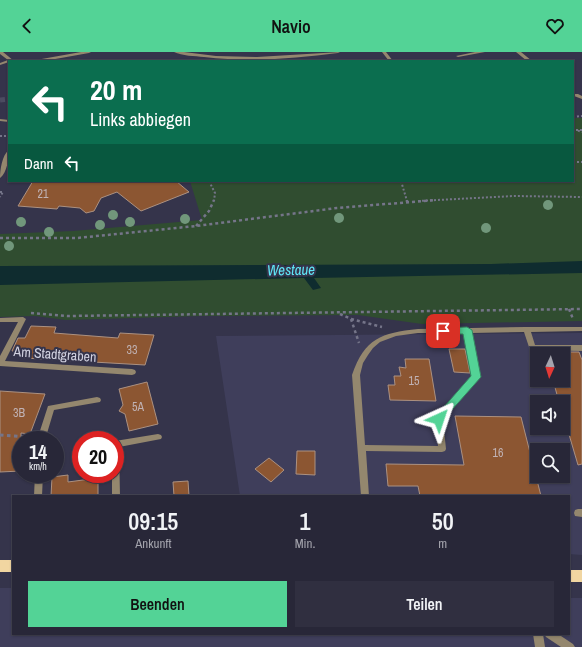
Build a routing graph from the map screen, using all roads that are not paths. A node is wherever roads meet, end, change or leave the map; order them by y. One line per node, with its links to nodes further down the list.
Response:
1 (0, 52): 11 (street)
2 (90, 52): 12 (street)
3 (176, 52): 13 (street)
4 (338, 52): 8 (street)
5 (384, 52): 14 (street)
6 (483, 52): 10 (street)
7 (518, 52): 15 (street)
8 (318, 53): 9 (street)
9 (304, 54): 13 (street)
10 (458, 56)
11 (9, 60)
12 (41, 60)
13 (232, 60)
14 (390, 60)
15 (529, 60)
16 (576, 95): 17 (street)
17 (582, 98)
18 (8, 155): 19 (street)
19 (0, 176)
20 (0, 320): 25 (street, Am Stadtgraben)
21 (582, 329): 23 (street)
22 (467, 330): 23 (street); 29 (street); 29 (street)
23 (527, 330): 24 (street)
24 (582, 348)
25 (132, 372)
26 (97, 400): 27 (street)
27 (44, 431)
28 (158, 437): 32 (street)
29 (361, 448): 33 (street)
30 (39, 483): 31 (street)
31 (38, 495)
32 (116, 495)
33 (365, 495)
34 (0, 566): 35 (main road)
35 (12, 566)
36 (570, 576): 37 (main road)
37 (582, 576)
38 (538, 635): 40 (street)
39 (551, 635): 41 (street)
40 (540, 647)
41 (570, 647)

